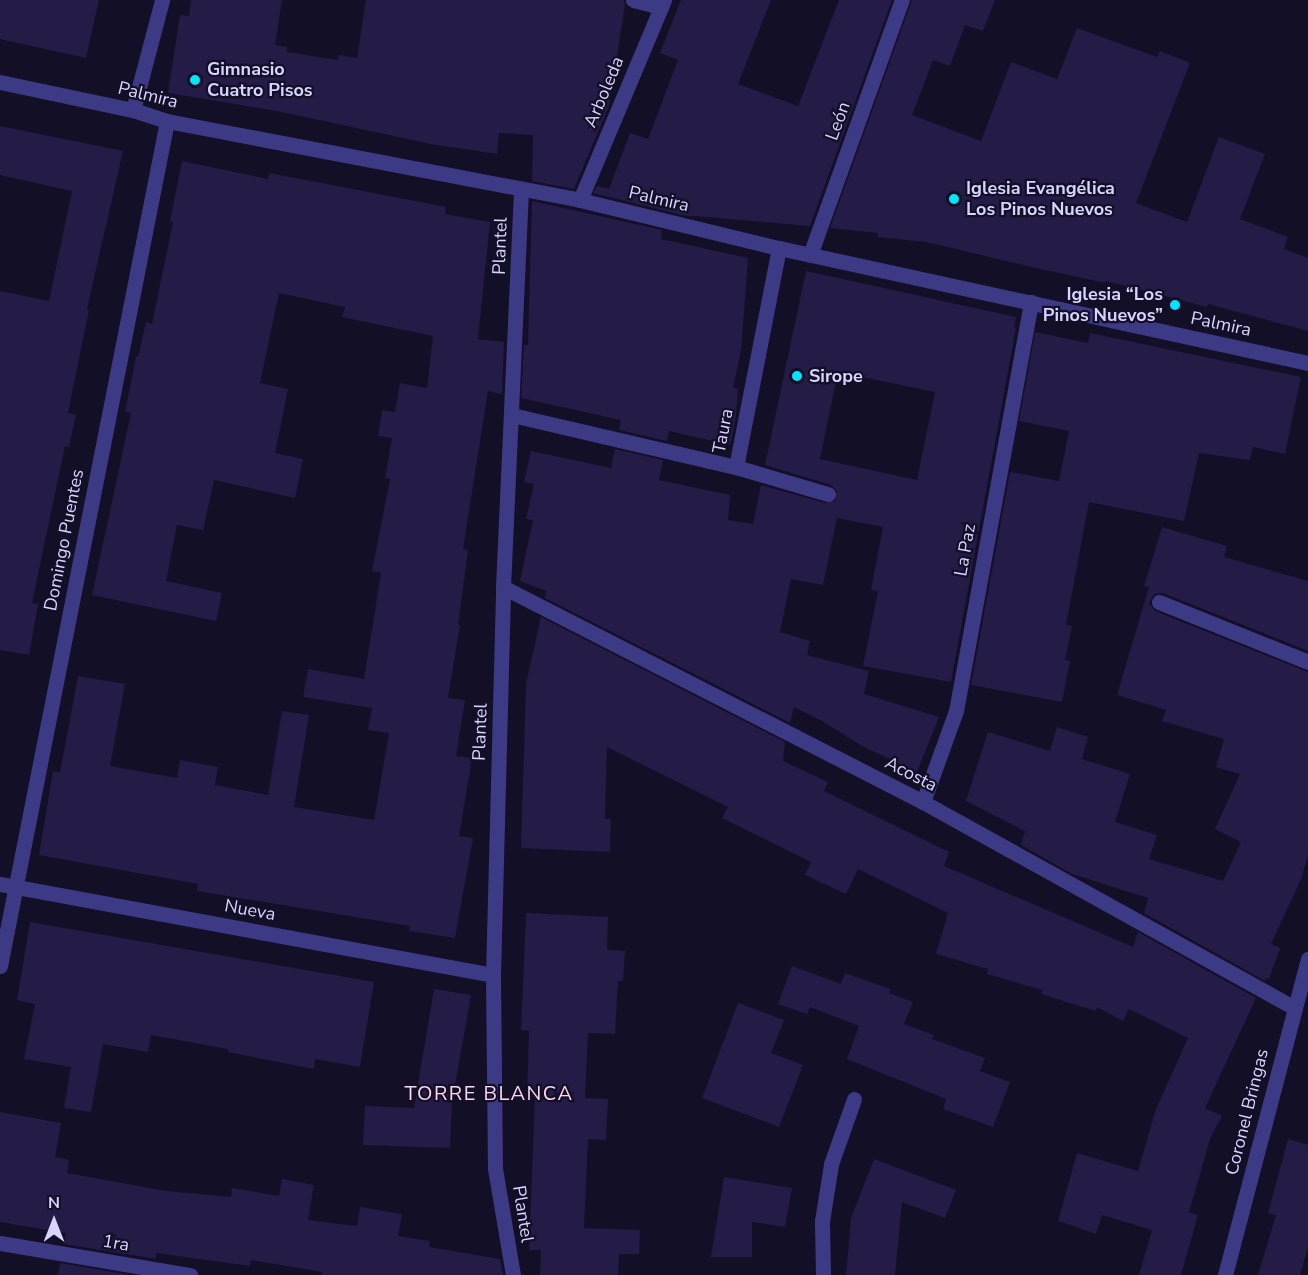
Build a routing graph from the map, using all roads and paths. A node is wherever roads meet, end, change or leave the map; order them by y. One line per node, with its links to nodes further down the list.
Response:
1 (162, 0): 6 (street)
2 (633, 0): 4 (street)
3 (902, 0): 11 (street, León)
4 (663, 3): 9 (street, Arboleda)
5 (0, 82): 6 (street, Palmira)
6 (133, 110): 7 (street, Palmira)
7 (167, 121): 8 (street, Palmira); 21 (street, Domingo Puentes)
8 (521, 188): 9 (street, Palmira); 14 (street, Plantel)
9 (580, 200): 10 (street, Palmira)
10 (779, 248): 11 (street, Palmira); 15 (street, Taura)
11 (810, 255): 12 (street, Palmira)
12 (1031, 302): 13 (street, Palmira); 20 (street, La Paz)
13 (1308, 363)
14 (512, 415): 15 (street, Taura); 17 (street, Plantel)
15 (736, 467): 16 (street)
16 (828, 494)
17 (503, 587): 20 (street, Acosta); 24 (street, Plantel)
18 (1159, 602): 19 (street)
19 (1308, 662)
20 (923, 802): 25 (street, Acosta)
21 (7, 885): 23 (street, Domingo Puentes); 24 (street, Nueva)
22 (1308, 958): 25 (street, Coronel Bringas)
23 (0, 966)
24 (493, 975): 29 (street, Plantel)
25 (1294, 1008): 31 (street, Coronel Bringas)
26 (854, 1099): 30 (street)
27 (0, 1243): 28 (street, 1ra)
28 (190, 1275)
29 (513, 1275)
30 (823, 1275)
31 (1225, 1275)

